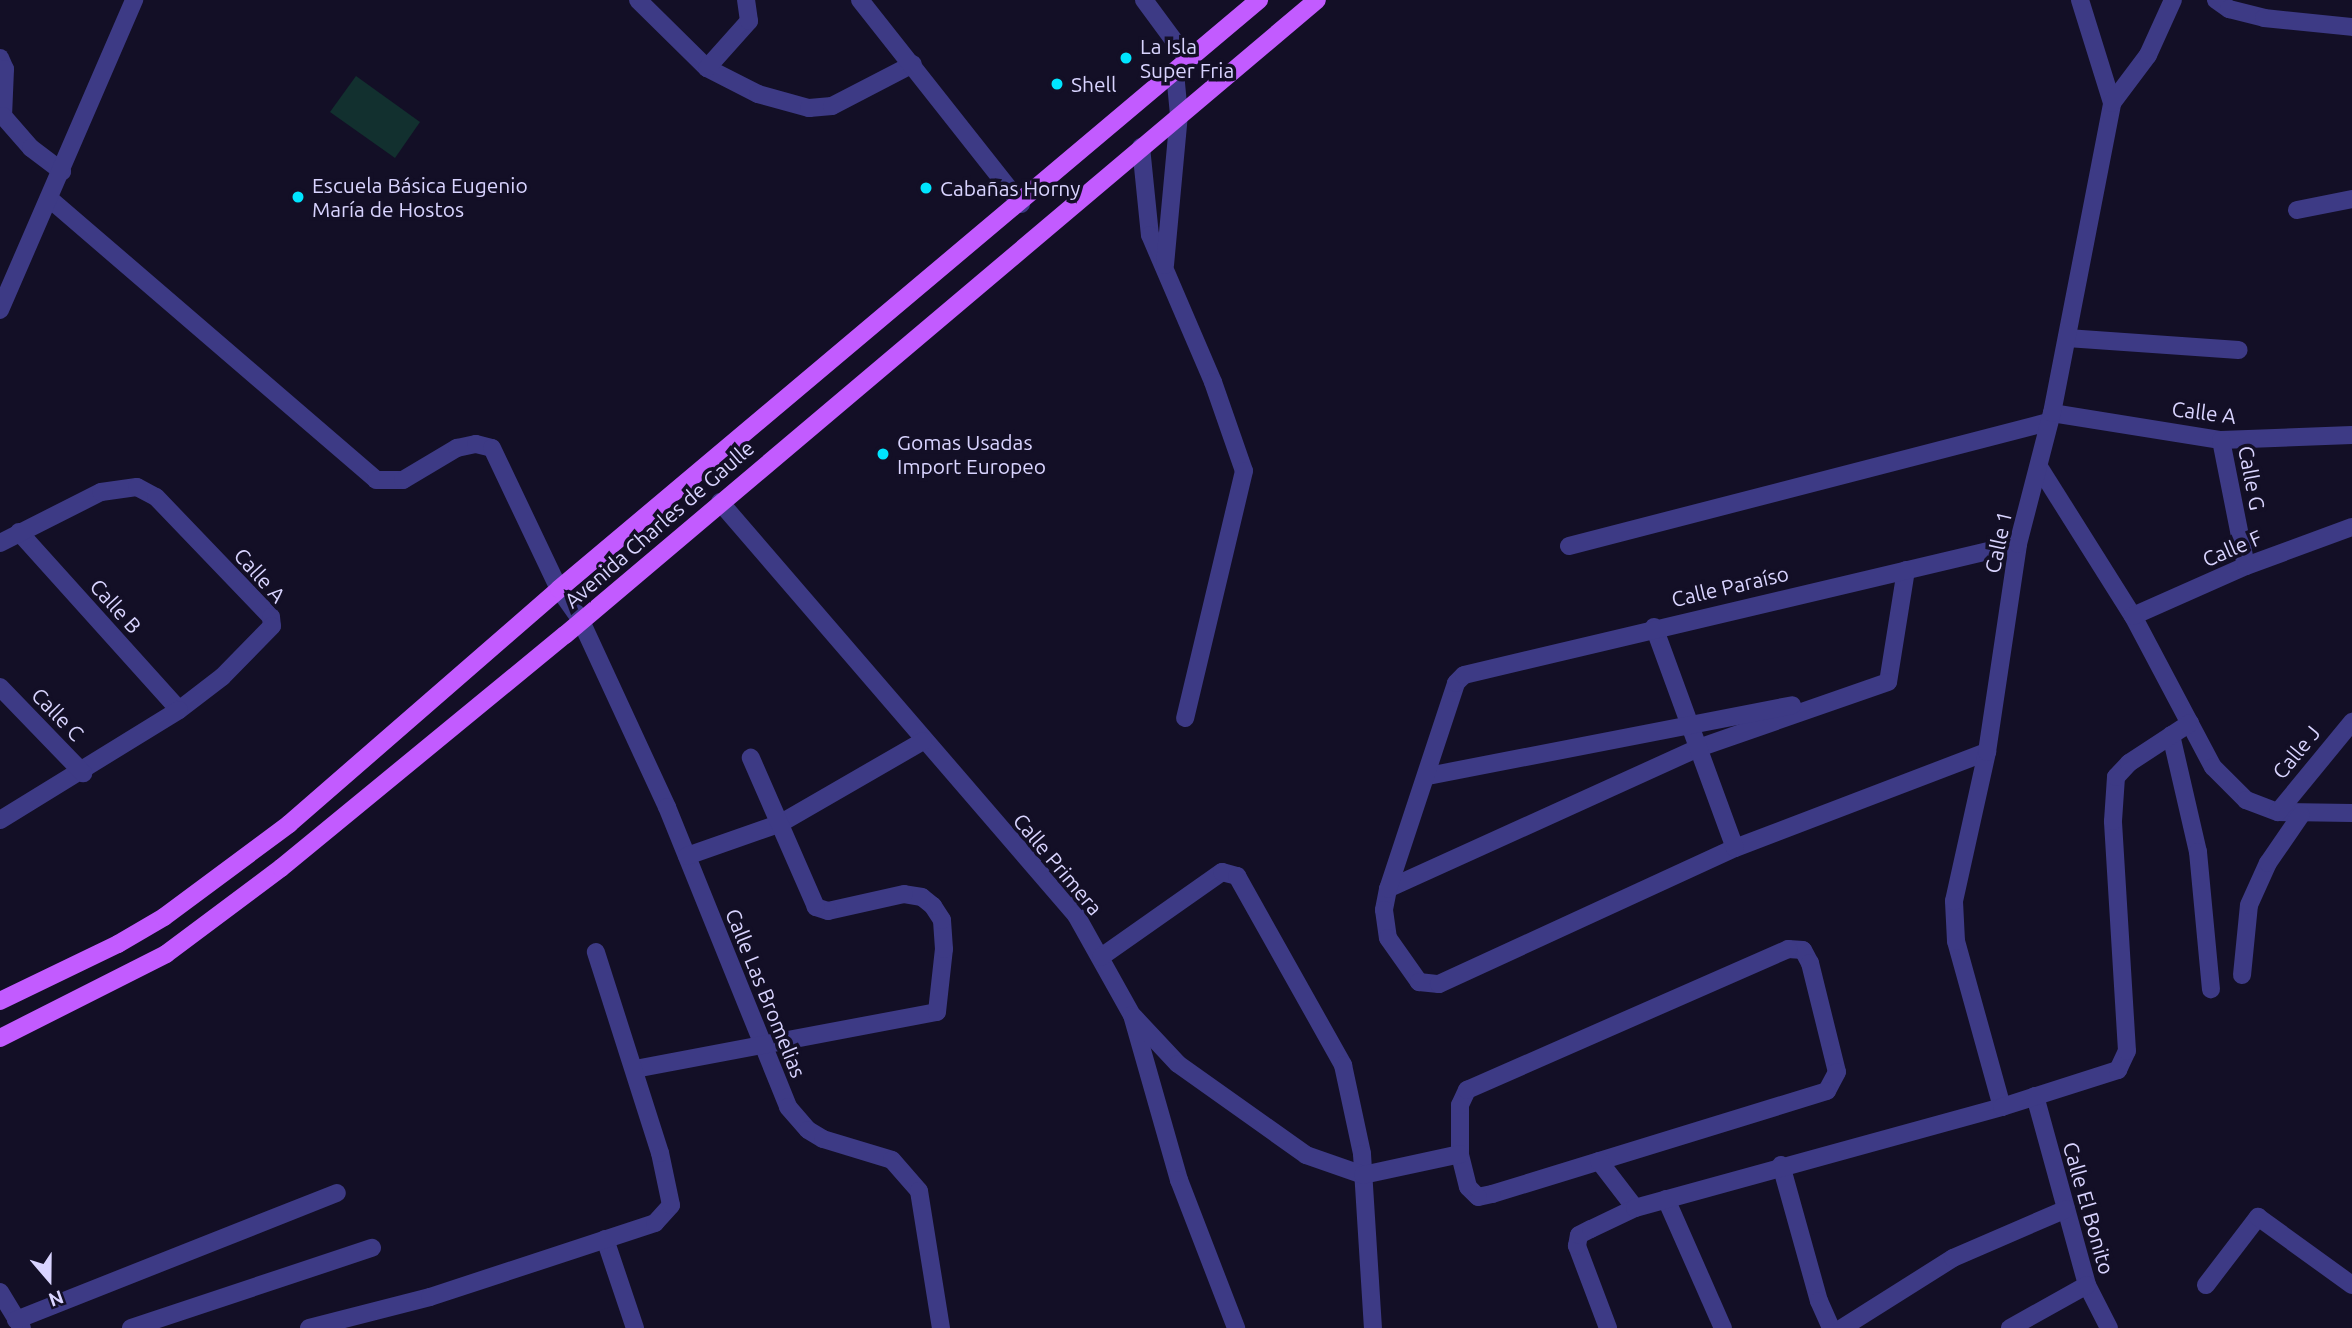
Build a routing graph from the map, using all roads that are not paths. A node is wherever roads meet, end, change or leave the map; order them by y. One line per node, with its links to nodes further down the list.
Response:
1 (134, 0): 20 (street)
2 (638, 0): 15 (street)
3 (746, 0): 15 (street)
4 (860, 0): 14 (street)
5 (1144, 0): 13 (street)
6 (1259, 0): 13 (main road, Avenida Charles de Gaulle)
7 (1317, 0): 18 (main road, Avenida Charles de Gaulle)
8 (2080, 0): 17 (street)
9 (2173, 0): 17 (street, Calle 1)
10 (2217, 0): 11 (street)
11 (2352, 27)
12 (0, 58): 20 (street)
13 (1189, 61): 16 (main road, Avenida Charles de Gaulle)
14 (914, 64): 15 (street); 23 (street)
15 (707, 68)
16 (1175, 73): 18 (street); 23 (main road, Avenida Charles de Gaulle)
17 (2112, 103): 27 (street, Calle 1)
18 (1179, 116): 19 (main road, Avenida Charles de Gaulle); 25 (street)
19 (1141, 147): 25 (street); 33 (main road, Avenida Charles de Gaulle)
20 (62, 171): 21 (street)
21 (51, 200): 26 (street); 41 (street, Calle Las Bromelias)
22 (2352, 200): 24 (street)
23 (1021, 204): 41 (main road, Avenida Charles de Gaulle)
24 (2297, 210)
25 (1165, 265): 48 (street)
26 (0, 310)
27 (2067, 338): 28 (street); 29 (street, Calle 1)
28 (2239, 350)
29 (2051, 417): 31 (street, Calle A); 32 (street, Calle 1); 38 (street)
30 (2352, 435): 31 (street, Calle A)
31 (2221, 440): 39 (street, Calle G)
32 (2039, 467): 37 (street, Calle 1); 42 (street)
33 (720, 502): 43 (main road, Avenida Charles de Gaulle); 53 (street, Calle Primera)
34 (2352, 527): 39 (street, Calle F)
35 (19, 532): 36 (street, Calle A); 47 (street, Calle B); 47 (street, Calle A)
36 (0, 543)
37 (2018, 544): 40 (street, Calle Paraíso); 55 (street, Calle 1)
38 (1569, 546)
39 (2246, 566): 42 (street, Calle F)
40 (1906, 570): 44 (street, Calle Paraíso); 46 (street)
41 (559, 589): 43 (street, Calle Las Bromelias); 71 (main road, Avenida Charles de Gaulle)
42 (2133, 616): 50 (street)
43 (581, 621): 65 (street, Calle Las Bromelias); 73 (main road, Avenida Charles de Gaulle)
44 (1654, 626): 51 (street); 58 (street, Calle Paraíso)
45 (0, 687): 57 (street, Calle C)
46 (1834, 699): 51 (street); 54 (street)
47 (179, 710): 57 (street, Calle A)
48 (1185, 718)
49 (2352, 722): 59 (street, Calle J)
50 (2190, 723): 52 (street); 59 (street)
51 (1687, 724): 54 (street); 58 (street)
52 (2171, 735): 70 (street); 76 (street)
53 (923, 741): 63 (street); 68 (street, Calle Primera)
54 (1696, 749): 64 (street); 66 (street)
55 (1987, 752): 64 (street); 77 (street, Calle 1)
56 (751, 758): 63 (street)
57 (83, 773): 62 (street, Calle A)
58 (1428, 776): 66 (street)
59 (2278, 813): 61 (street)
60 (2352, 813): 61 (street)
61 (2301, 815): 69 (street)
62 (0, 820)
63 (781, 823): 65 (street); 74 (street)
64 (1735, 848): 66 (street)
65 (687, 856): 74 (street, Calle Las Bromelias)
66 (1388, 889)
67 (596, 952): 75 (street)
68 (1101, 957): 72 (street, Calle Primera); 81 (street)
69 (2242, 975)
70 (2211, 989)
71 (0, 1001)
72 (1132, 1015): 81 (street); 97 (street, Calle Primera)
73 (0, 1038)
74 (760, 1044): 75 (street); 96 (street, Calle Las Bromelias)
75 (635, 1069): 86 (street)
76 (2035, 1096): 77 (street); 85 (street, Calle El Bonito)
77 (2002, 1107): 80 (street)
78 (1460, 1154): 79 (street); 79 (street); 81 (street)
79 (1599, 1161): 84 (street)
80 (1781, 1165): 83 (street); 101 (street)
81 (1363, 1175): 98 (street)
82 (337, 1193): 92 (street)
83 (1666, 1199): 84 (street); 100 (street)
84 (1635, 1208): 99 (street)
85 (2066, 1209): 88 (street, Calle El Bonito); 102 (street)
86 (605, 1239): 94 (street); 95 (street)
87 (372, 1248): 93 (street)
88 (2087, 1285): 103 (street); 104 (street, Calle El Bonito)
89 (2206, 1285): 90 (street)
90 (2352, 1285)
91 (0, 1292): 92 (street)
92 (19, 1324)
93 (131, 1328)
94 (309, 1328)
95 (635, 1328)
96 (941, 1328)
97 (1236, 1328)
98 (1373, 1328)
99 (1608, 1328)
100 (1723, 1328)
101 (1831, 1328)
102 (1842, 1328)
103 (2010, 1328)
104 (2109, 1328)

